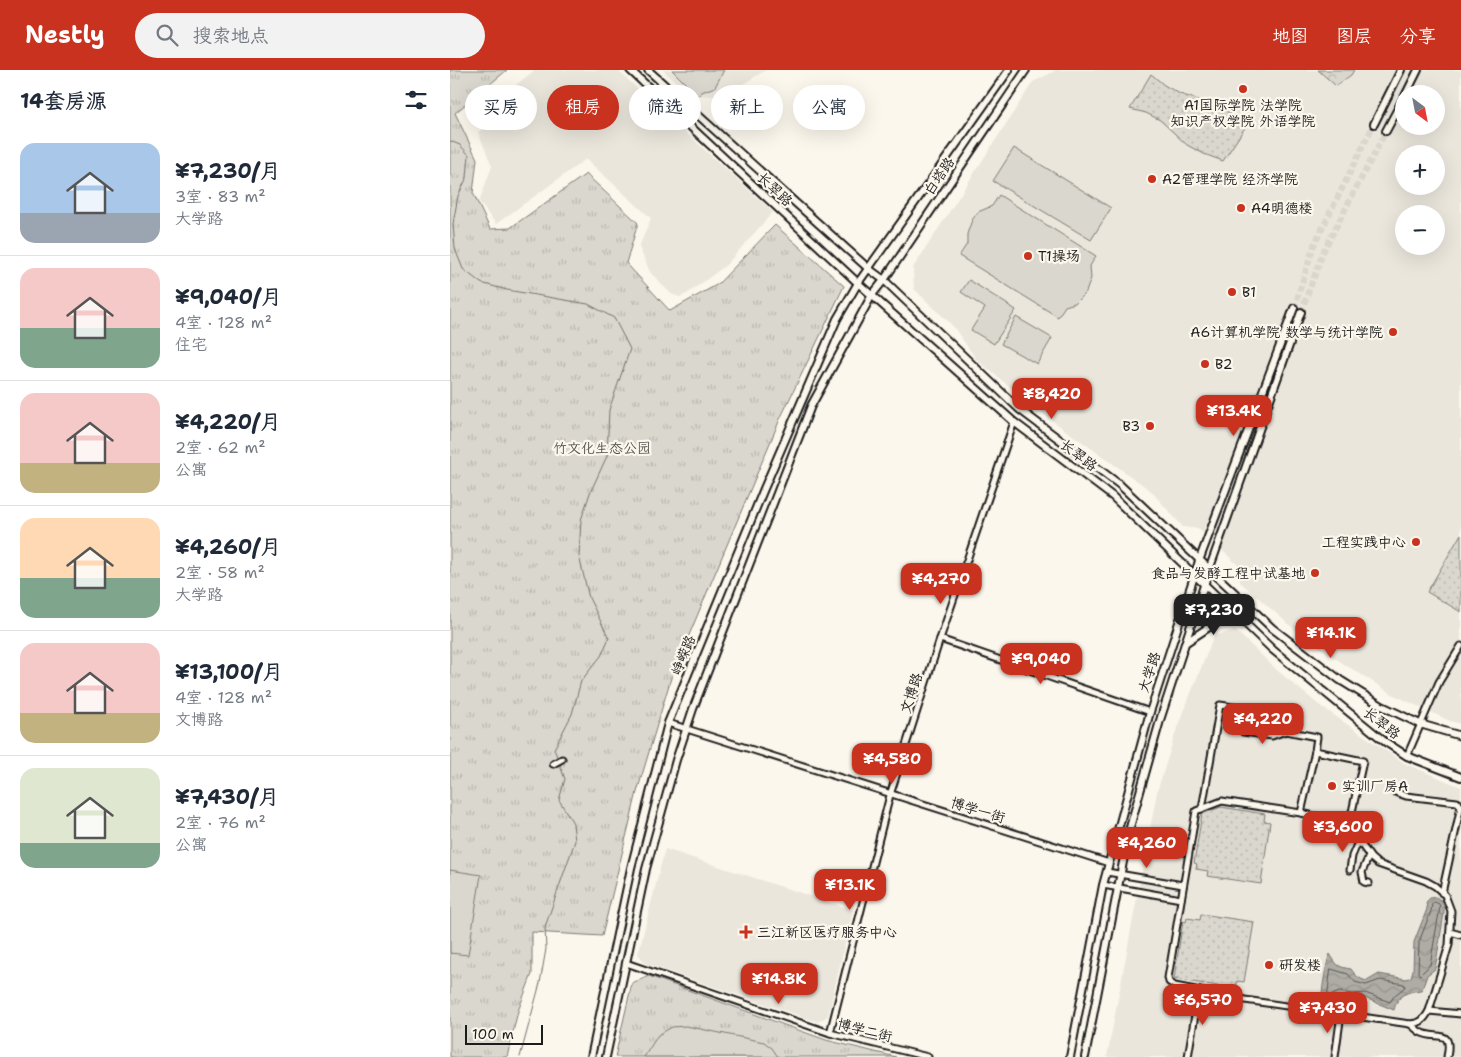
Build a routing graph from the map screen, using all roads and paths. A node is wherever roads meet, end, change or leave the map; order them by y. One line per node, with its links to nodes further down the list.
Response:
1 (630, 70): 13 (main road, 长翠路)
2 (648, 70): 11 (main road, 长翠路)
3 (1009, 70): 11 (main road, 白塔路)
4 (1026, 70): 12 (main road, 白塔路)
5 (1401, 70): 9 (main road)
6 (1418, 70): 7 (main road)
7 (1410, 85)
8 (1395, 114): 10 (main road)
9 (1374, 124)
10 (1386, 131)
11 (869, 269): 12 (main road, 长翠路); 13 (main road, 白塔路)
12 (884, 280): 14 (main road, 白塔路); 18 (main road, 长翠路)
13 (858, 284): 14 (main road, 长翠路); 27 (main road, 峥嵘路)
14 (872, 295): 17 (main road, 长翠路); 29 (main road, 峥嵘路)
15 (1294, 308): 18 (main road, 大学路)
16 (1301, 312): 19 (main road, 大学路)
17 (1014, 422): 20 (main road, 长翠路); 23 (street, 文博路)
18 (1199, 561): 19 (main road, 长翠路); 20 (main road, 大学路)
19 (1209, 570): 21 (main road, 大学路); 28 (main road, 长翠路)
20 (1194, 574): 21 (main road, 长翠路); 26 (main road, 大学路)
21 (1204, 584): 22 (main road, 长翠路); 24 (main road, 大学路)
22 (1242, 622): 24 (main road); 32 (main road, 长翠路)
23 (940, 639): 26 (street); 37 (street, 文博路)
24 (1185, 643): 46 (main road, 大学路)
25 (1461, 646): 28 (street)
26 (1150, 712): 43 (main road, 大学路)
27 (668, 723): 29 (street, 博学一街); 62 (main road, 峥嵘路)
28 (1420, 724): 30 (main road, 长翠路); 32 (street)
29 (687, 730): 37 (street, 博学一街); 55 (main road, 峥嵘路)
30 (1461, 736)
31 (1316, 751): 38 (street); 39 (street); 40 (street)
32 (1407, 756): 35 (main road, 长翠路)
33 (562, 760): 34 (street)
34 (553, 764)
35 (1461, 777)
36 (1395, 792): 51 (street)
37 (890, 794): 43 (street, 博学一街); 61 (street, 文博路)
38 (1202, 809): 39 (street); 49 (street)
39 (1301, 813): 40 (street)
40 (1341, 822): 41 (street)
41 (1358, 842): 42 (street); 44 (street)
42 (1369, 856): 47 (street); 51 (street)
43 (1109, 863): 45 (main road, 大学路)
44 (1350, 870)
45 (1107, 872): 46 (street); 48 (main road, 大学路)
46 (1120, 875): 49 (street); 50 (main road, 大学路)
47 (1369, 883)
48 (1104, 885): 50 (street); 65 (main road, 大学路)
49 (1184, 885): 52 (street)
50 (1117, 888): 52 (street); 66 (main road, 大学路)
51 (1442, 893): 53 (street)
52 (1181, 899): 56 (street)
53 (1450, 932): 54 (street); 57 (street)
54 (1461, 935)
55 (626, 963): 61 (street, 博学二街); 63 (main road, 峥嵘路)
56 (1199, 991): 58 (street); 67 (street)
57 (1429, 1011): 59 (street); 60 (street)
58 (1341, 1014): 60 (street); 68 (street)
59 (1461, 1014)
60 (1410, 1024): 69 (street)
61 (830, 1033): 64 (street, 博学二街)
62 (591, 1057)
63 (606, 1057)
64 (928, 1057)
65 (1070, 1057)
66 (1085, 1057)
67 (1188, 1057)
68 (1336, 1057)
69 (1447, 1057)

